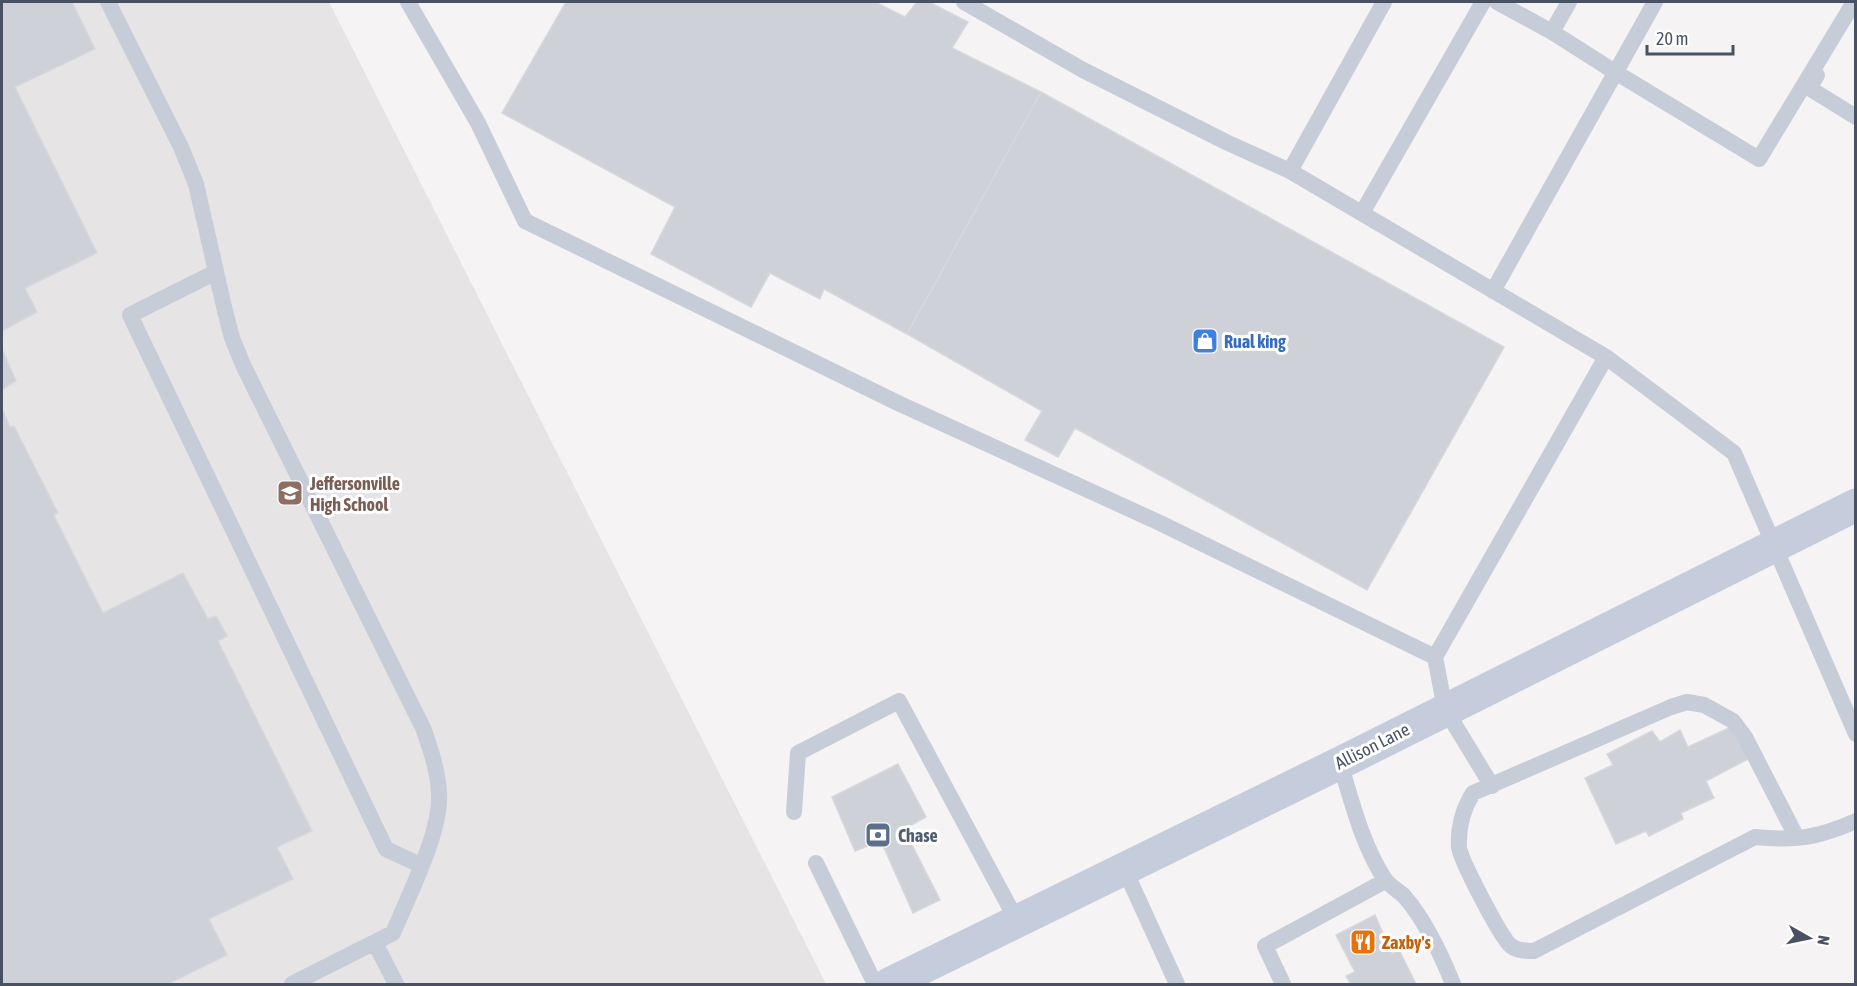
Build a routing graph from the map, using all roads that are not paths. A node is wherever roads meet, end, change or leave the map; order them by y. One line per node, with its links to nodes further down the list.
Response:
1 (108, 2): 16 (lane)
2 (408, 2): 21 (lane)
3 (964, 2): 14 (lane)
4 (1384, 2): 14 (lane)
5 (1483, 2): 15 (lane)
6 (1497, 2): 11 (lane)
7 (1569, 2): 11 (lane)
8 (1655, 2): 12 (lane)
9 (1854, 2): 12 (lane)
10 (1856, 13): 13 (lane)
11 (1552, 32): 12 (lane)
12 (1615, 72): 17 (lane)
13 (1856, 117)
14 (1290, 171): 15 (lane)
15 (1362, 213): 17 (lane)
16 (216, 272): 30 (lane); 30 (lane)
17 (1493, 291): 18 (lane)
18 (1606, 357): 20 (lane); 21 (lane)
19 (1856, 505): 20 (main road, Allison Lane)
20 (1773, 546): 22 (main road, Allison Lane); 23 (lane)
21 (1435, 657): 22 (lane)
22 (1445, 709): 24 (main road, Allison Lane); 25 (lane)
23 (1854, 726)
24 (1340, 763): 31 (main road, Allison Lane); 32 (lane)
25 (1492, 786): 28 (lane); 28 (lane)
26 (794, 812): 33 (lane)
27 (1856, 821): 28 (lane)
28 (1797, 838)
29 (816, 863): 38 (lane)
30 (420, 865): 34 (lane)
31 (1124, 868): 33 (main road, Allison Lane); 40 (lane)
32 (1385, 881): 41 (lane); 42 (lane)
33 (1017, 921): 39 (main road, Allison Lane)
34 (375, 943): 35 (lane); 37 (lane)
35 (316, 979): 36 (lane)
36 (292, 984)
37 (396, 984)
38 (875, 984)
39 (889, 984)
40 (1177, 984)
41 (1283, 984)
42 (1453, 984)

